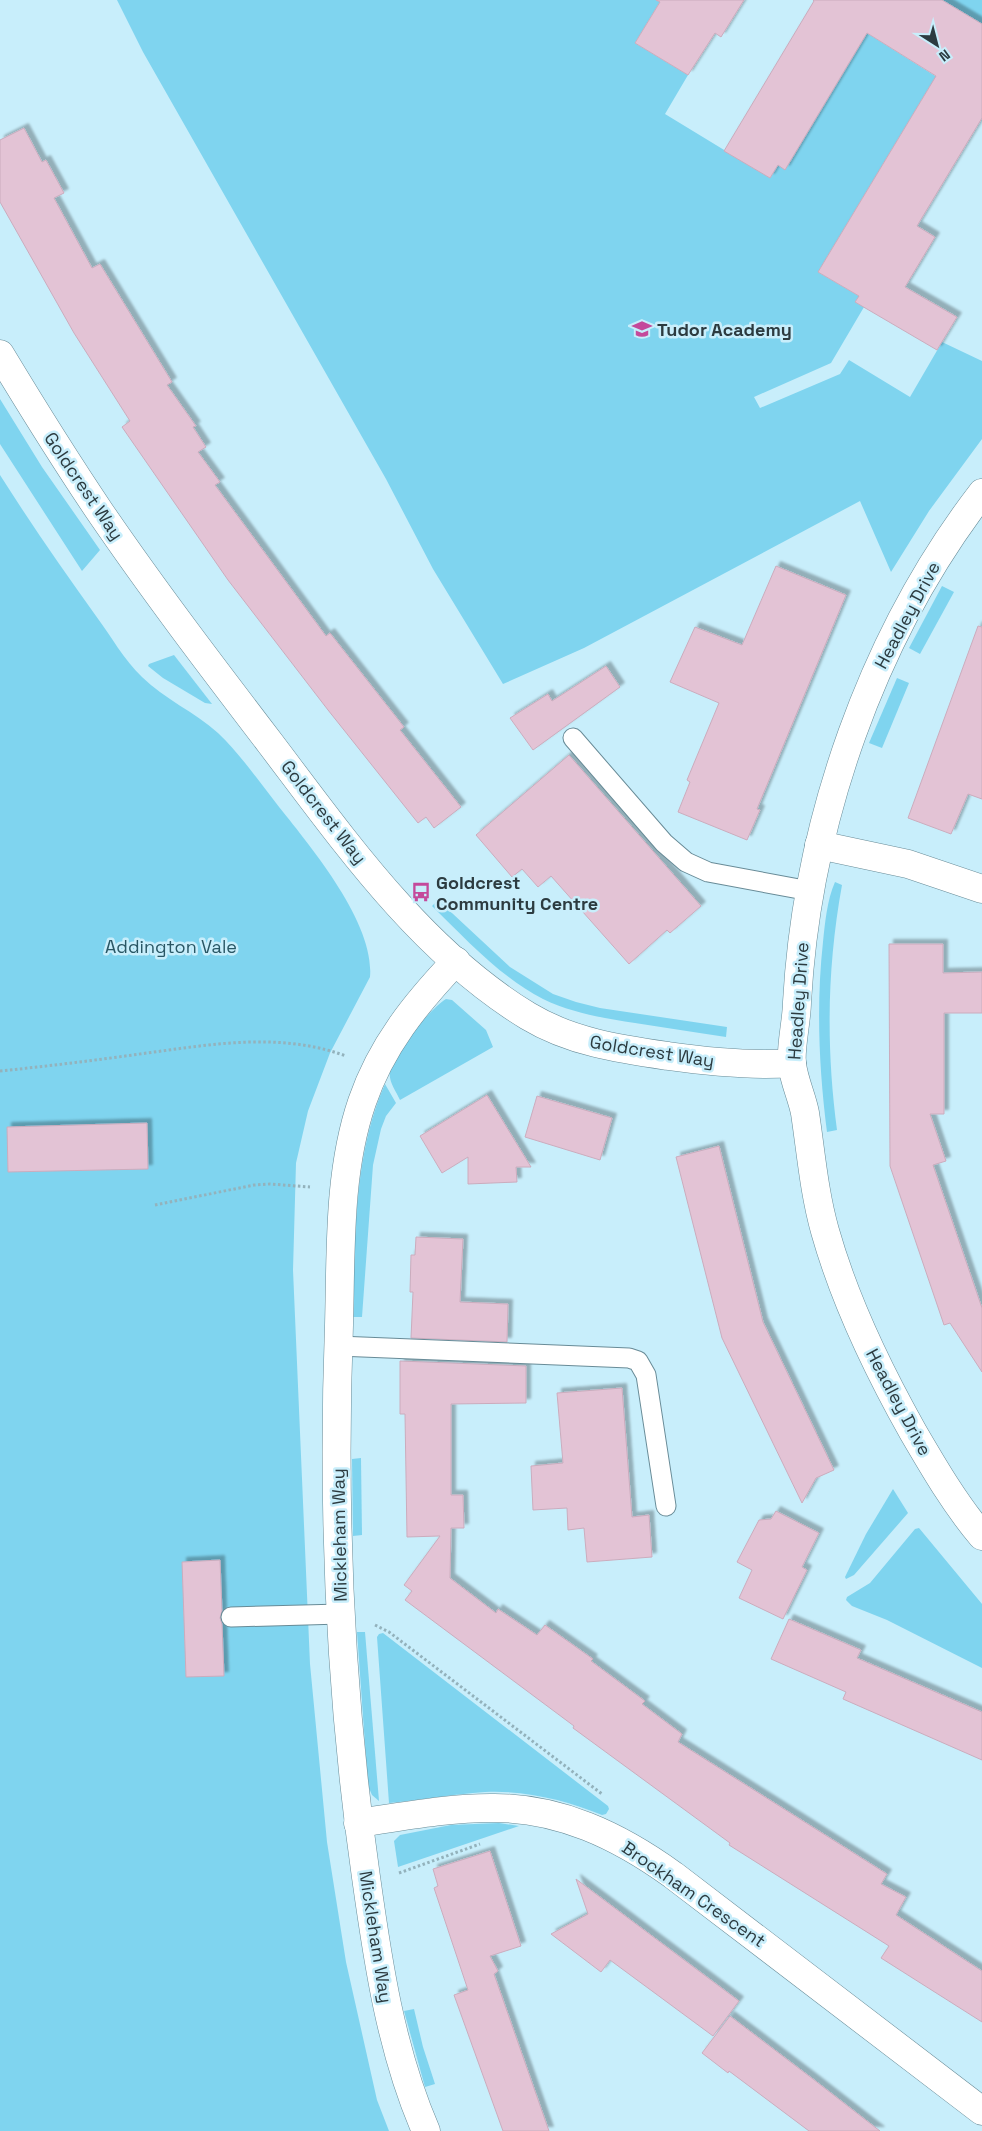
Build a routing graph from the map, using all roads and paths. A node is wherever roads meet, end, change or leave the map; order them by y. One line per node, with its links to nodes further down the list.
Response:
1 (0, 354): 7 (street, Goldcrest Way)
2 (982, 493): 4 (street, Headley Drive)
3 (573, 738): 6 (lane)
4 (819, 845): 5 (street); 6 (street, Headley Drive)
5 (982, 889)
6 (810, 891): 8 (street, Headley Drive)
7 (456, 961): 8 (street, Goldcrest Way); 9 (street, Mickleham Way)
8 (792, 1063): 15 (street, Headley Drive)
9 (376, 1069): 10 (path); 11 (street, Mickleham Way)
10 (0, 1072)
11 (345, 1189): 12 (path); 13 (street, Mickleham Way)
12 (155, 1205)
13 (338, 1346): 14 (lane); 16 (street, Mickleham Way)
14 (666, 1506)
15 (982, 1536)
16 (341, 1614): 17 (lane); 18 (street, Mickleham Way); 19 (path)
17 (231, 1617)
18 (358, 1823): 19 (street, Brockham Crescent); 23 (street, Mickleham Way)
19 (608, 1835): 22 (street, Brockham Crescent)
20 (484, 1843): 21 (path)
21 (395, 1874)
22 (982, 2111)
23 (426, 2131)

